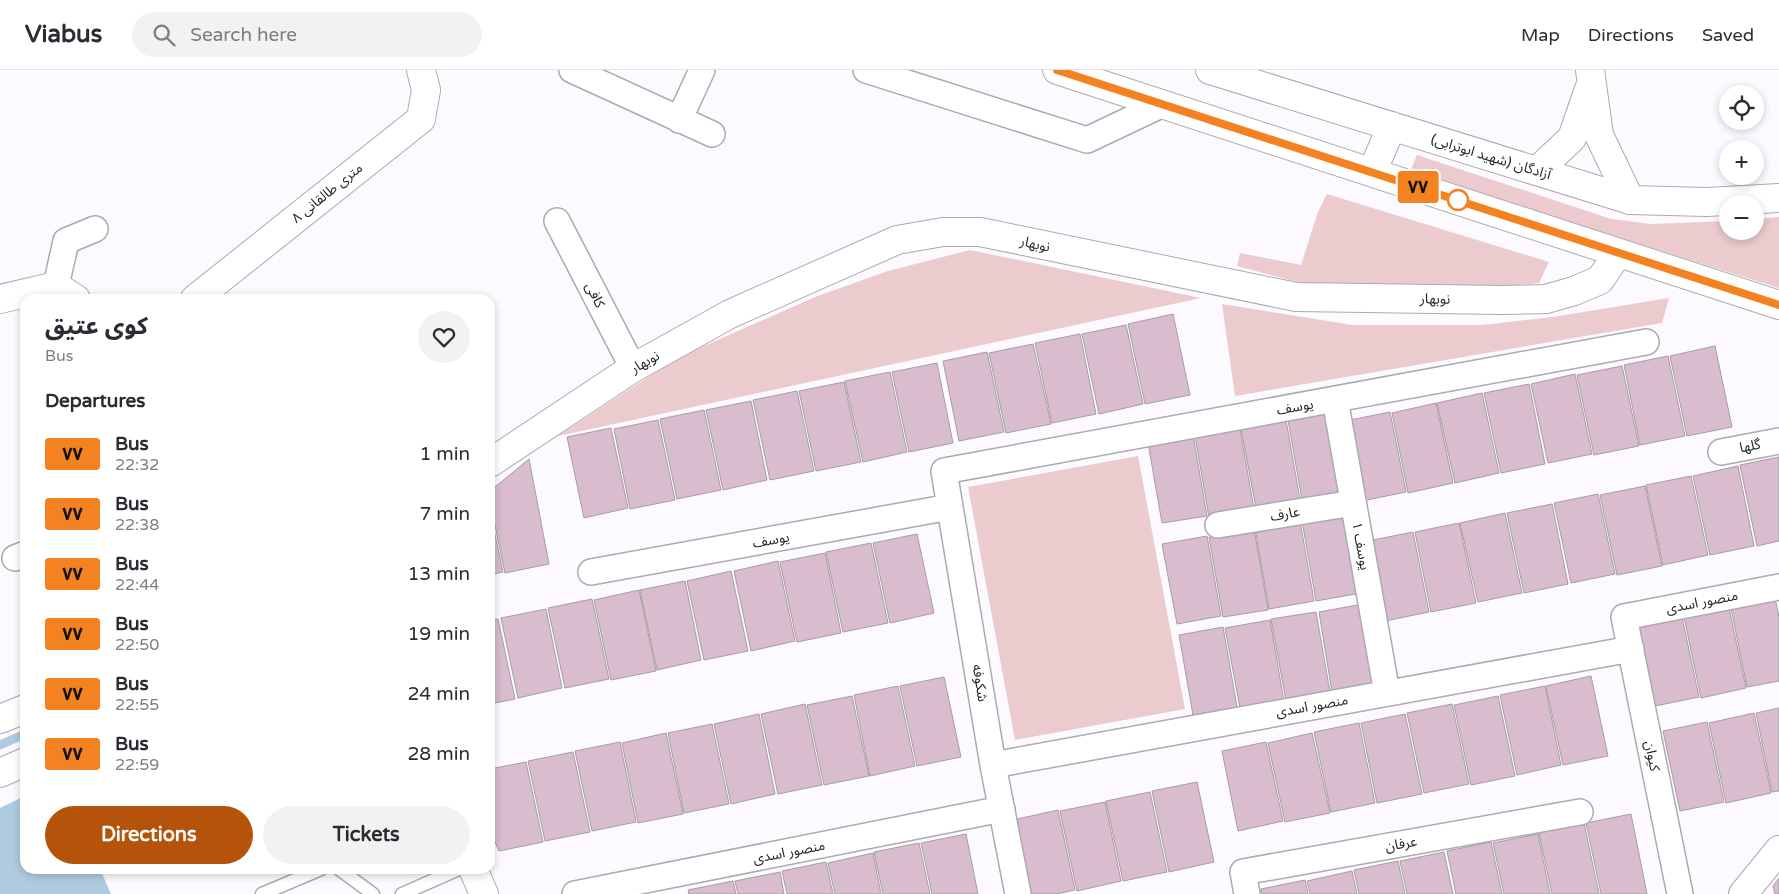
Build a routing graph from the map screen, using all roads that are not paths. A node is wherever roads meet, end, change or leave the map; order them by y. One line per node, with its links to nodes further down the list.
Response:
1 (421, 70): 21 (street, ۸ متری طالقانی)
2 (572, 70): 9 (street)
3 (702, 70): 9 (street)
4 (866, 70): 8 (street)
5 (1057, 70): 8 (street)
6 (1210, 70): 10 (street, آزادگان (شهید ابوترابی))
7 (1590, 78): 12 (street); 15 (street)
8 (1163, 104): 13 (street)
9 (679, 120): 11 (street)
10 (1392, 126): 12 (street, آزادگان (شهید ابوترابی)); 13 (street)
11 (712, 134)
12 (1537, 171): 15 (street, آزادگان (شهید ابوترابی))
13 (1372, 172): 18 (street)
14 (1779, 198): 15 (street, آزادگان (شهید ابوترابی))
15 (1630, 200)
16 (557, 221): 26 (street, کافی)
17 (95, 229): 19 (street)
18 (1618, 253): 24 (street); 26 (street, نوبهار)
19 (66, 292): 20 (street)
20 (47, 294)
21 (201, 294)
22 (20, 297): 23 (street)
23 (0, 299)
24 (1779, 305)
25 (1646, 342): 27 (street, یوسف)
26 (633, 368): 30 (street, نوبهار)
27 (1335, 399): 31 (street, یوسف); 32 (street, یوسف ۱)
28 (1779, 441): 29 (street, گلها)
29 (1721, 452)
30 (495, 460)
31 (944, 471): 33 (street, شکوفه)
32 (1353, 503): 34 (street, عارف); 39 (street, یوسف ۱)
33 (950, 507): 35 (street, یوسف); 43 (street, شکوفه)
34 (1218, 525)
35 (591, 572)
36 (1779, 587): 37 (street, منصور اسدی)
37 (1624, 617): 38 (street, کیوان)
38 (1631, 649): 39 (street, منصور اسدی); 59 (street, کیوان)
39 (1387, 693): 43 (street, منصور اسدی)
40 (20, 711): 41 (street)
41 (0, 719)
42 (20, 764): 44 (street)
43 (993, 765): 45 (street, شکوفه)
44 (0, 773)
45 (1002, 809): 56 (street, منصور اسدی); 57 (street, شکوفه)
46 (1580, 812): 58 (street, عرفان)
47 (1779, 850): 60 (street)
48 (309, 874): 52 (lane)
49 (346, 874): 53 (lane)
50 (448, 874): 54 (lane)
51 (475, 874): 55 (street)
52 (262, 894)
53 (373, 894)
54 (402, 894)
55 (484, 894)
56 (575, 894)
57 (1018, 894)
58 (1247, 894)
59 (1680, 894)
60 (1743, 894)

